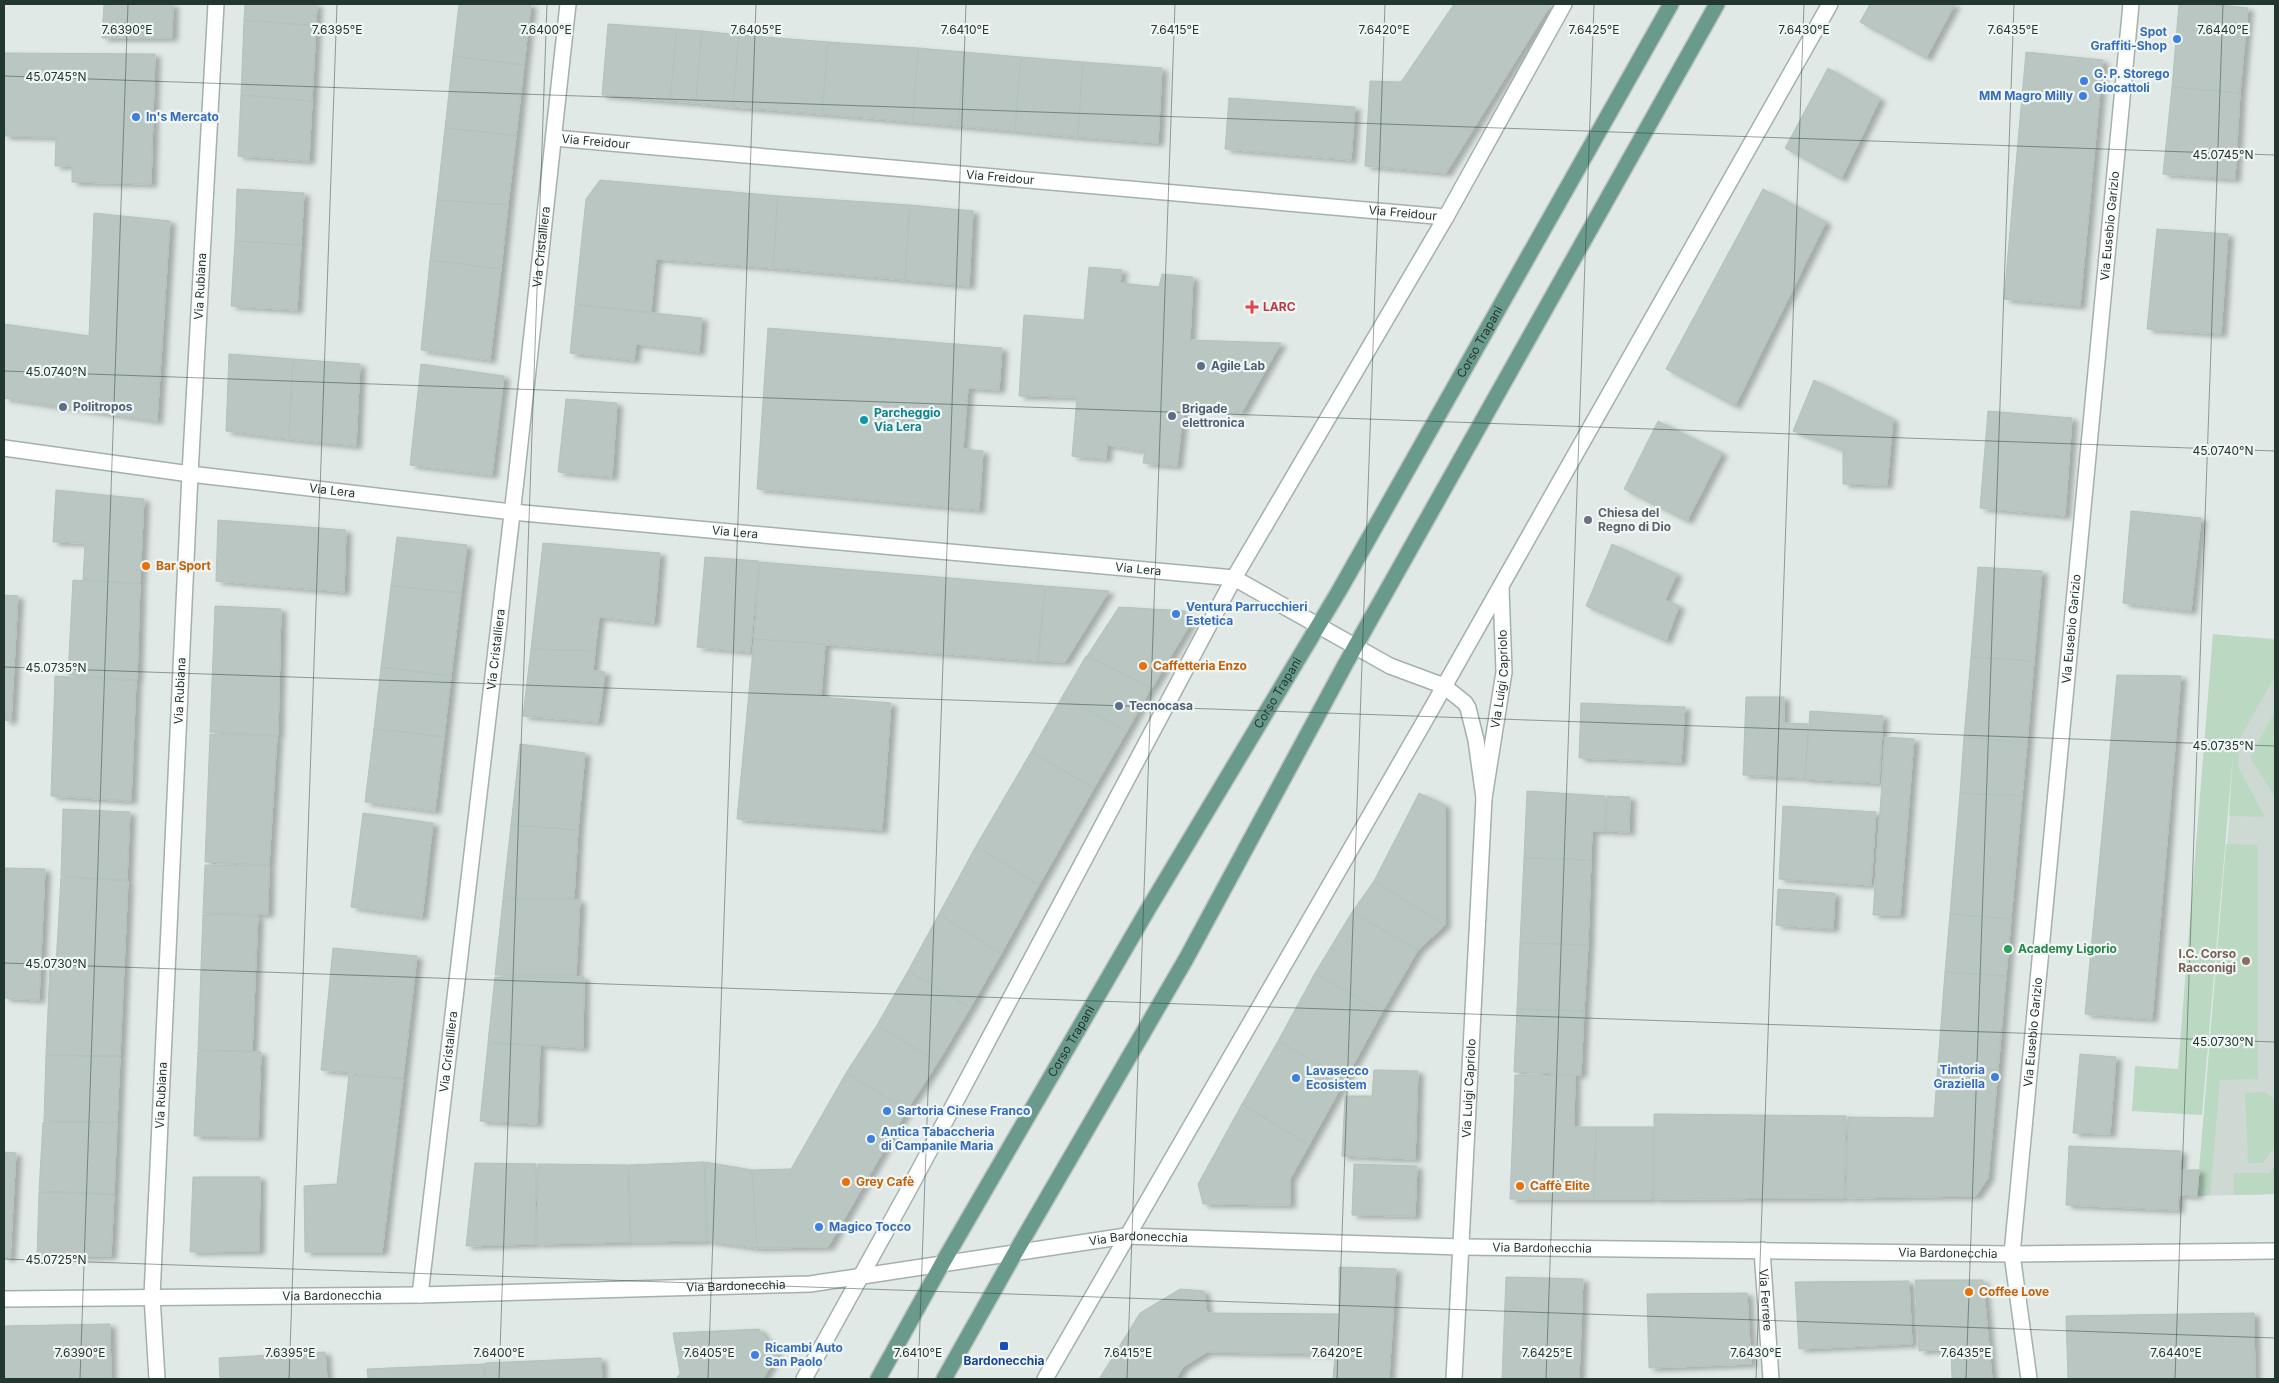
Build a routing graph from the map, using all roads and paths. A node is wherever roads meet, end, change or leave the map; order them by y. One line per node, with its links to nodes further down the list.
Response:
1 (216, 4): 11 (street, Via Rubiana)
2 (568, 4): 8 (street, Via Cristalliera)
3 (1564, 4): 9 (street)
4 (1671, 4): 15 (main road, Corso Trapani)
5 (1717, 4): 16 (main road)
6 (1830, 4): 14 (street)
7 (2131, 4): 24 (street, Via Eusebio Garizio)
8 (554, 138): 9 (street, Via Freidour); 12 (street, Via Cristalliera)
9 (1446, 217): 13 (street)
10 (4, 448): 11 (street, Via Lera)
11 (190, 474): 12 (street, Via Lera); 28 (street, Via Rubiana)
12 (512, 512): 13 (street, Via Lera); 27 (street, Via Cristalliera)
13 (1234, 578): 15 (street, Via Lera); 26 (street)
14 (1501, 587): 17 (street); 18 (street, Via Luigi Capriolo)
15 (1319, 626): 16 (street, Via Lera); 25 (main road, Corso Trapani)
16 (1355, 648): 17 (street, Via Lera); 23 (main road)
17 (1444, 686): 18 (street, Via Luigi Capriolo); 19 (street)
18 (1484, 798): 20 (street, Via Luigi Capriolo)
19 (1126, 1236): 20 (street, Via Bardonecchia); 23 (street, Via Bardonecchia); 34 (street)
20 (1460, 1247): 21 (street, Via Bardonecchia); 35 (street, Via Luigi Capriolo)
21 (1762, 1250): 24 (street, Via Bardonecchia); 36 (street, Via Ferrere)
22 (2275, 1251): 24 (street, Via Bardonecchia)
23 (1015, 1253): 25 (street, Via Bardonecchia); 33 (main road)
24 (2012, 1254): 37 (street, Via Eusebio Garizio)
25 (942, 1264): 26 (street, Via Bardonecchia); 32 (main road, Corso Trapani)
26 (861, 1277): 27 (street, Via Bardonecchia); 31 (street)
27 (420, 1294): 28 (street, Via Bardonecchia)
28 (152, 1296): 29 (street, Via Bardonecchia); 30 (street, Via Rubiana)
29 (4, 1299)
30 (157, 1379)
31 (804, 1379)
32 (878, 1379)
33 (944, 1379)
34 (1045, 1379)
35 (1454, 1379)
36 (1771, 1379)
37 (2029, 1379)

